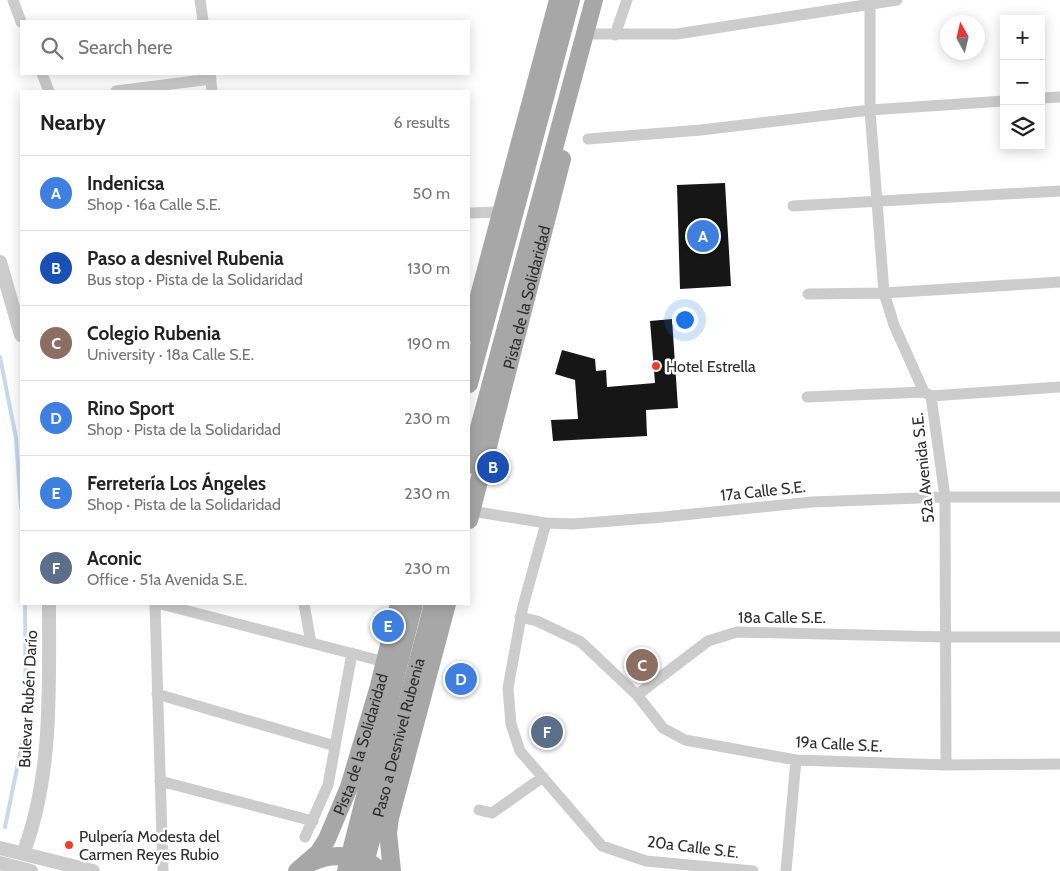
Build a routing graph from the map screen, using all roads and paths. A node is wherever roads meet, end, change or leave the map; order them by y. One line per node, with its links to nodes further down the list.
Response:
1 (13, 0): 9 (street)
2 (200, 0): 10 (street)
3 (558, 0): 26 (main road)
4 (571, 0): 34 (main road, Pista de la Solidaridad)
5 (594, 0): 11 (main road, Pista de la Solidaridad)
6 (627, 0): 12 (street)
7 (896, 0): 8 (street)
8 (870, 2): 12 (street); 21 (street, 52a Avenida S.E.)
9 (20, 20)
10 (203, 20)
11 (585, 34): 12 (street); 13 (main road, Pista de la Solidaridad)
12 (615, 35)
13 (574, 72): 38 (main road, Pista de la Solidaridad); 41 (main road, Pista de la Solidaridad)
14 (42, 75): 16 (street)
15 (211, 81): 17 (street)
16 (49, 90)
17 (126, 90)
18 (1060, 96): 19 (street)
19 (1045, 98)
20 (1000, 101): 21 (street)
21 (870, 110): 22 (street); 24 (street, 52a Avenida S.E.)
22 (588, 139)
23 (1060, 191): 24 (street)
24 (876, 202): 25 (street); 30 (street, 52a Avenida S.E.)
25 (793, 206)
26 (500, 212): 27 (street); 32 (main road)
27 (470, 213)
28 (0, 262): 33 (street)
29 (1060, 282): 30 (street)
30 (884, 293): 31 (street); 36 (street, 52a Avenida S.E.)
31 (808, 294)
32 (470, 328)
33 (20, 332)
34 (470, 380)
35 (1060, 387): 36 (street)
36 (928, 394): 37 (street); 39 (street, 52a Avenida S.E.)
37 (806, 397)
38 (471, 458)
39 (945, 496): 40 (street, 17a Calle S.E.); 42 (street, 17a Calle S.E.); 52 (street, 52a Avenida S.E.)
40 (1060, 497)
41 (470, 516): 42 (street, 17a Calle S.E.)
42 (546, 523): 51 (street, 20a Calle S.E.)
43 (49, 605): 69 (street, Bulevar Rubén Darío)
44 (155, 605): 57 (street)
45 (165, 605): 54 (street)
46 (304, 605): 54 (street)
47 (400, 605): 56 (main road, Pista de la Solidaridad)
48 (414, 605): 75 (main road, Paso a Desnivel Rubenia, bridge)
49 (432, 605): 76 (main road, Paso a Desnivel Rubenia, bridge)
50 (447, 605): 78 (main road)
51 (520, 617): 58 (street); 63 (street, 20a Calle S.E.)
52 (946, 637): 53 (street, 18a Calle S.E.); 58 (street, 18a Calle S.E.); 62 (street, 52a Avenida S.E.)
53 (1060, 637)
54 (311, 643): 55 (street)
55 (352, 653): 56 (street); 59 (street)
56 (385, 662): 74 (main road, Pista de la Solidaridad)
57 (157, 694): 59 (street); 64 (street)
58 (637, 695): 60 (street, 19a Calle S.E.)
59 (335, 746): 66 (street)
60 (796, 760): 62 (street, 19a Calle S.E.); 80 (street)
61 (1060, 764): 62 (street, 19a Calle S.E.)
62 (946, 766)
63 (543, 777): 65 (street); 79 (street, 20a Calle S.E.)
64 (160, 781): 66 (street); 73 (street)
65 (479, 810)
66 (313, 821): 67 (street)
67 (305, 837)
68 (0, 848): 69 (street)
69 (23, 854): 72 (street)
70 (0, 863): 71 (street)
71 (31, 871)
72 (93, 871)
73 (163, 871)
74 (297, 871): 77 (main road)
75 (346, 871)
76 (363, 871)
77 (382, 871)
78 (392, 871)
79 (753, 871)
80 (786, 871)

